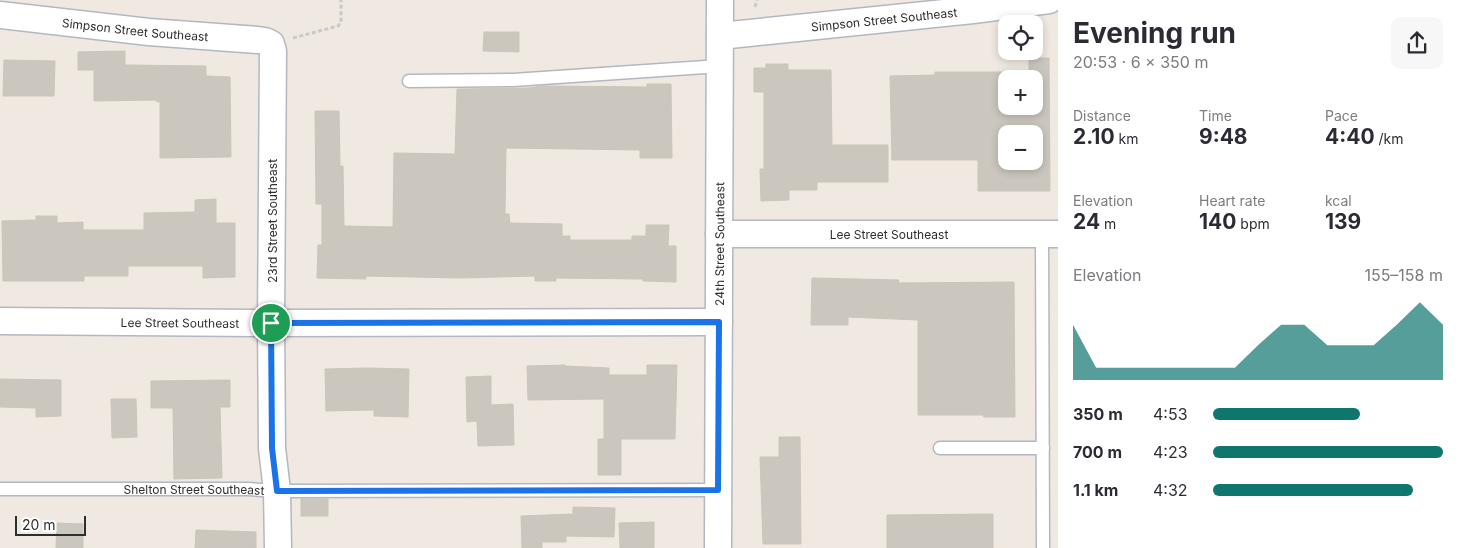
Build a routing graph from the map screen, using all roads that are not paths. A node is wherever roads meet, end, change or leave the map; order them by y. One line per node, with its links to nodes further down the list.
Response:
1 (720, 0): 4 (street, 24th Street Southeast)
2 (1049, 0): 4 (street, Simpson Street Southeast)
3 (0, 15): 5 (street, Simpson Street Southeast)
4 (720, 36): 6 (street, 24th Street Southeast)
5 (271, 44): 12 (street, 23rd Street Southeast)
6 (720, 66): 7 (lane); 8 (street, 24th Street Southeast)
7 (409, 81)
8 (719, 234): 9 (street, Lee Street Southeast); 11 (street, 24th Street Southeast)
9 (1050, 234): 14 (lane)
10 (0, 321): 12 (street, Lee Street Southeast)
11 (719, 322): 12 (street, Lee Street Southeast); 16 (street, 24th Street Southeast)
12 (271, 323): 17 (street, 23rd Street Southeast)
13 (940, 448): 14 (lane)
14 (1043, 448): 20 (lane)
15 (0, 490): 17 (lane, Shelton Street Southeast)
16 (718, 490): 17 (lane, Shelton Street Southeast); 19 (street, 24th Street Southeast)
17 (277, 491): 18 (street, 23rd Street Southeast)
18 (278, 548)
19 (718, 548)
20 (1043, 548)

